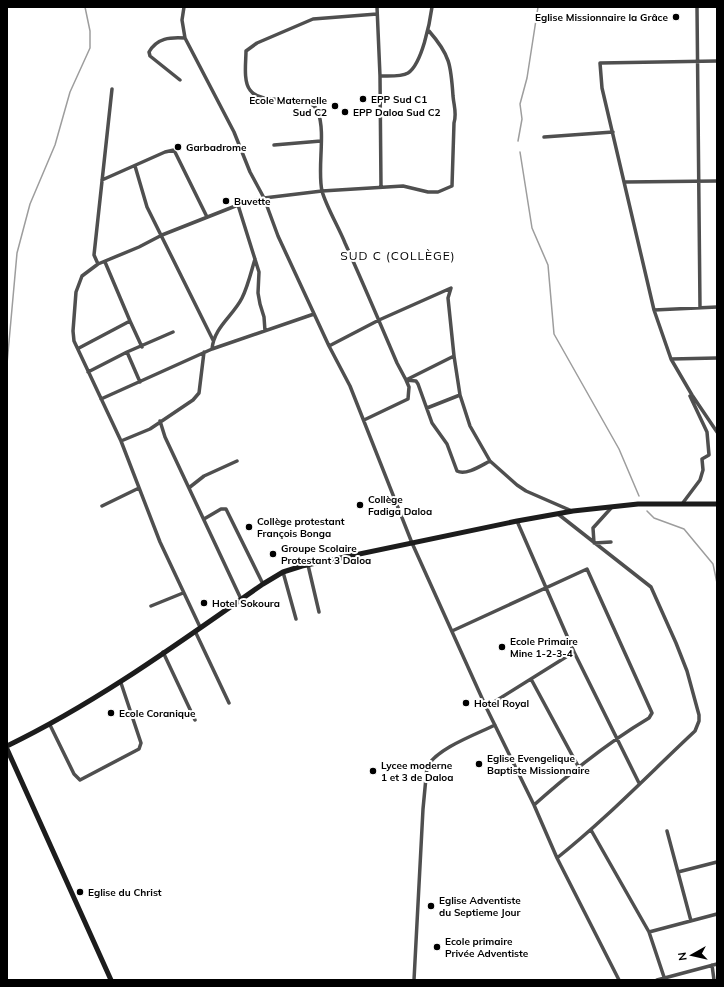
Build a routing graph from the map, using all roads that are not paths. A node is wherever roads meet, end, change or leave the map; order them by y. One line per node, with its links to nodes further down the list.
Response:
1 (184, 7): 7 (street)
2 (377, 7): 5 (street)
3 (432, 7): 6 (street)
4 (697, 7): 9 (street)
5 (378, 14): 10 (street); 15 (street)
6 (429, 31): 10 (street); 22 (street)
7 (186, 38): 11 (street); 24 (street)
8 (717, 61): 9 (street)
9 (698, 62): 13 (street); 19 (street)
10 (380, 76): 22 (street)
11 (180, 80)
12 (112, 89): 18 (street)
13 (613, 132): 14 (street); 21 (street)
14 (544, 137)
15 (321, 141): 16 (street); 23 (street)
16 (274, 145)
17 (135, 166): 18 (street); 26 (street); 27 (street)
18 (102, 180): 30 (street)
19 (698, 181): 20 (street); 21 (street); 31 (street)
20 (717, 181)
21 (625, 182): 33 (street)
22 (381, 187): 23 (street)
23 (322, 191): 24 (street); 35 (street)
24 (264, 198): 25 (street); 34 (street)
25 (238, 205): 26 (street); 28 (street)
26 (206, 217): 27 (street)
27 (162, 234): 29 (street); 39 (street)
28 (255, 258): 37 (street); 39 (street)
29 (105, 262): 30 (street); 36 (street)
30 (98, 264): 42 (street)
31 (700, 307): 32 (street); 33 (street)
32 (717, 307)
33 (654, 310): 48 (street)
34 (314, 314): 37 (street); 40 (street)
35 (379, 320): 40 (street); 46 (street); 50 (street)
36 (130, 321): 41 (street); 42 (street)
37 (265, 331): 43 (street)
38 (173, 332): 41 (street)
39 (213, 340): 43 (street)
40 (330, 346): 56 (street)
41 (142, 347): 44 (street)
42 (79, 348): 49 (street)
43 (212, 349): 45 (street)
44 (127, 352): 49 (street); 52 (street)
45 (204, 352): 52 (street); 57 (street)
46 (454, 356): 50 (street); 53 (street)
47 (717, 358): 48 (street)
48 (671, 359): 51 (street)
49 (88, 372): 54 (street)
50 (406, 380): 55 (street); 56 (street)
51 (683, 380): 58 (street); 64 (street)
52 (140, 382): 54 (street)
53 (460, 395): 55 (street); 61 (street)
54 (102, 399): 59 (street)
55 (427, 408): 61 (street)
56 (364, 420): 73 (street)
57 (160, 421): 59 (street); 63 (street)
58 (717, 432)
59 (121, 441): 62 (street)
60 (237, 461): 63 (street)
61 (490, 461): 68 (street)
62 (139, 488): 66 (street); 78 (street)
63 (190, 488): 70 (street)
64 (682, 504): 65 (street); 67 (street)
65 (717, 504)
66 (102, 506)
67 (613, 506): 68 (street); 72 (street)
68 (573, 511): 69 (street)
69 (558, 514): 71 (street); 98 (street)
70 (204, 519): 76 (street); 79 (street)
71 (517, 521): 73 (street); 77 (street)
72 (611, 542)
73 (412, 543): 74 (street); 85 (street)
74 (308, 565): 75 (street); 81 (street)
75 (283, 572): 76 (street); 82 (street)
76 (263, 584): 79 (street)
77 (546, 587): 85 (street); 87 (street); 95 (street)
78 (183, 593): 80 (street); 83 (street)
79 (241, 599): 83 (street)
80 (151, 606)
81 (319, 612)
82 (296, 619)
83 (200, 627): 84 (street)
84 (195, 631): 86 (street); 90 (street)
85 (452, 631): 91 (street)
86 (163, 652): 89 (street); 92 (street)
87 (574, 652): 88 (street); 95 (street)
88 (531, 679): 91 (street); 97 (street)
89 (121, 682): 93 (street); 93 (street)
90 (229, 702)
91 (486, 706): 94 (street)
92 (195, 720)
93 (50, 725): 96 (street)
94 (495, 725): 99 (street); 112 (street)
95 (616, 738): 97 (street); 98 (street)
96 (7, 747): 111 (street)
97 (578, 766): 99 (street)
98 (639, 783): 100 (street)
99 (534, 805): 102 (street)
100 (591, 830): 102 (street); 107 (street)
101 (667, 831): 104 (street)
102 (557, 858): 113 (street)
103 (717, 862): 104 (street)
104 (678, 872): 106 (street)
105 (717, 914): 106 (street)
106 (691, 921): 107 (street)
107 (649, 932): 110 (street)
108 (717, 964): 109 (street)
109 (712, 965): 110 (street); 115 (street)
110 (664, 979): 114 (street)
111 (111, 980)
112 (414, 980)
113 (619, 980)
114 (657, 980)
115 (714, 980)

